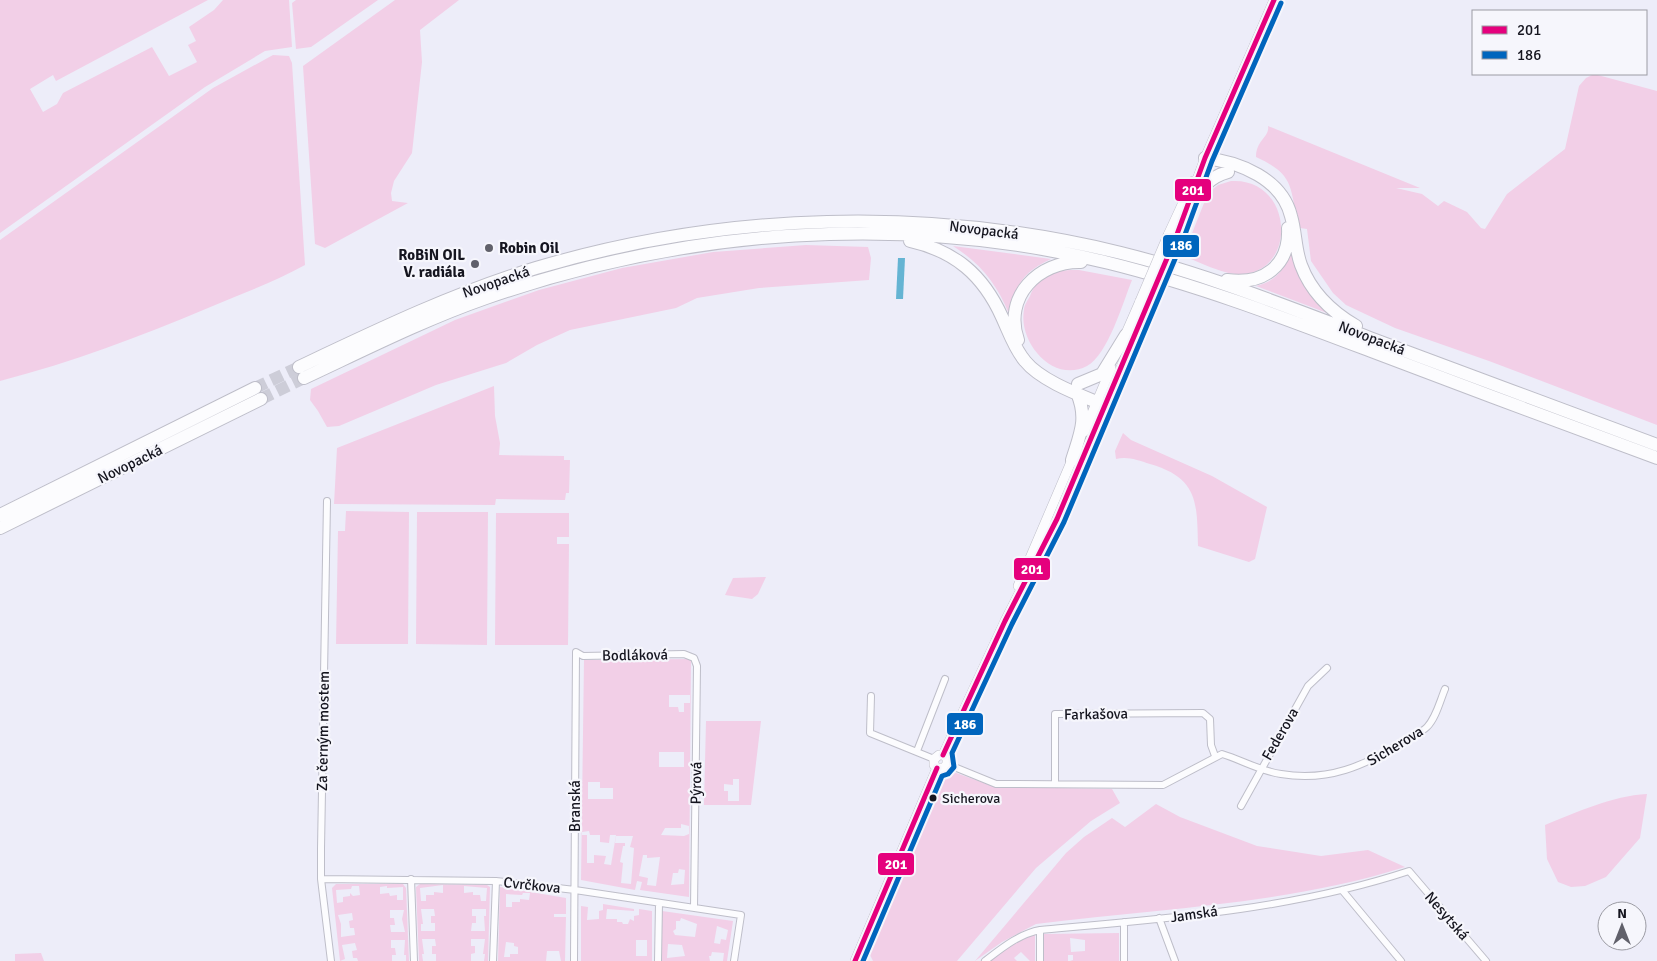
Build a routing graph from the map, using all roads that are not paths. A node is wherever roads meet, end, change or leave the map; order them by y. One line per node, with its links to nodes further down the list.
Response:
1 (1274, 0): 2 (street)
2 (1205, 158): 3 (highway); 4 (street); 6 (street); 11 (highway)
3 (1228, 172): 4 (highway); 8 (highway)
4 (1186, 213): 6 (street)
5 (873, 234): 7 (highway, Novopacká); 8 (highway, Novopacká); 12 (highway)
6 (1172, 236): 9 (street, bridge)
7 (1108, 263): 12 (highway); 15 (highway, Novopacká)
8 (1197, 275): 11 (highway, Novopacká)
9 (1144, 302): 10 (street); 13 (street)
10 (1126, 334): 12 (highway); 13 (street)
11 (1387, 344): 14 (highway, Novopacká)
12 (1078, 389): 13 (highway); 16 (highway)
13 (1102, 400): 16 (street); 20 (street)
14 (1657, 445)
15 (1657, 458)
16 (1072, 460): 20 (street)
17 (327, 501): 37 (street, Za černým mostem)
18 (0, 515): 19 (highway, Novopacká)
19 (0, 528)
20 (1005, 621): 28 (street)
21 (576, 652): 22 (street, Bodláková); 40 (street, Branská)
22 (694, 658): 43 (street, Pýrová)
23 (1327, 668): 33 (street, Federova)
24 (945, 680): 27 (street)
25 (1444, 689): 33 (street, Sicherova)
26 (871, 696): 27 (street)
27 (917, 751): 30 (street)
28 (943, 755): 30 (street); 31 (street)
29 (1214, 756): 33 (street, Sicherova); 34 (street); 34 (street, Farkašova)
30 (934, 759): 32 (street)
31 (947, 764): 32 (street); 34 (street)
32 (937, 768): 53 (street)
33 (1260, 769): 35 (street, Federova)
34 (1055, 784)
35 (1240, 806)
36 (1409, 871): 41 (street, Jamská); 59 (street, Nesytská)
37 (322, 879): 38 (street, Cvrčkova); 47 (street, Za černým mostem)
38 (411, 879): 39 (street, Cvrčkova); 48 (street)
39 (496, 881): 40 (street, Cvrčkova); 49 (street)
40 (574, 890): 42 (street, Cvrčkova); 50 (street, Branská)
41 (1342, 890): 44 (street, Jamská); 58 (street)
42 (658, 902): 43 (street, Cvrčkova); 51 (street)
43 (694, 908): 52 (street, Cvrčkova)
44 (1159, 918): 45 (street, Jamská); 57 (street)
45 (1124, 922): 46 (street, Jamská); 56 (street)
46 (1040, 930): 54 (street, Jamská); 55 (street)
47 (331, 961)
48 (414, 961)
49 (493, 961)
50 (574, 961)
51 (658, 961)
52 (734, 961)
53 (855, 961)
54 (985, 961)
55 (1040, 961)
56 (1124, 961)
57 (1175, 961)
58 (1401, 961)
59 (1486, 961)

